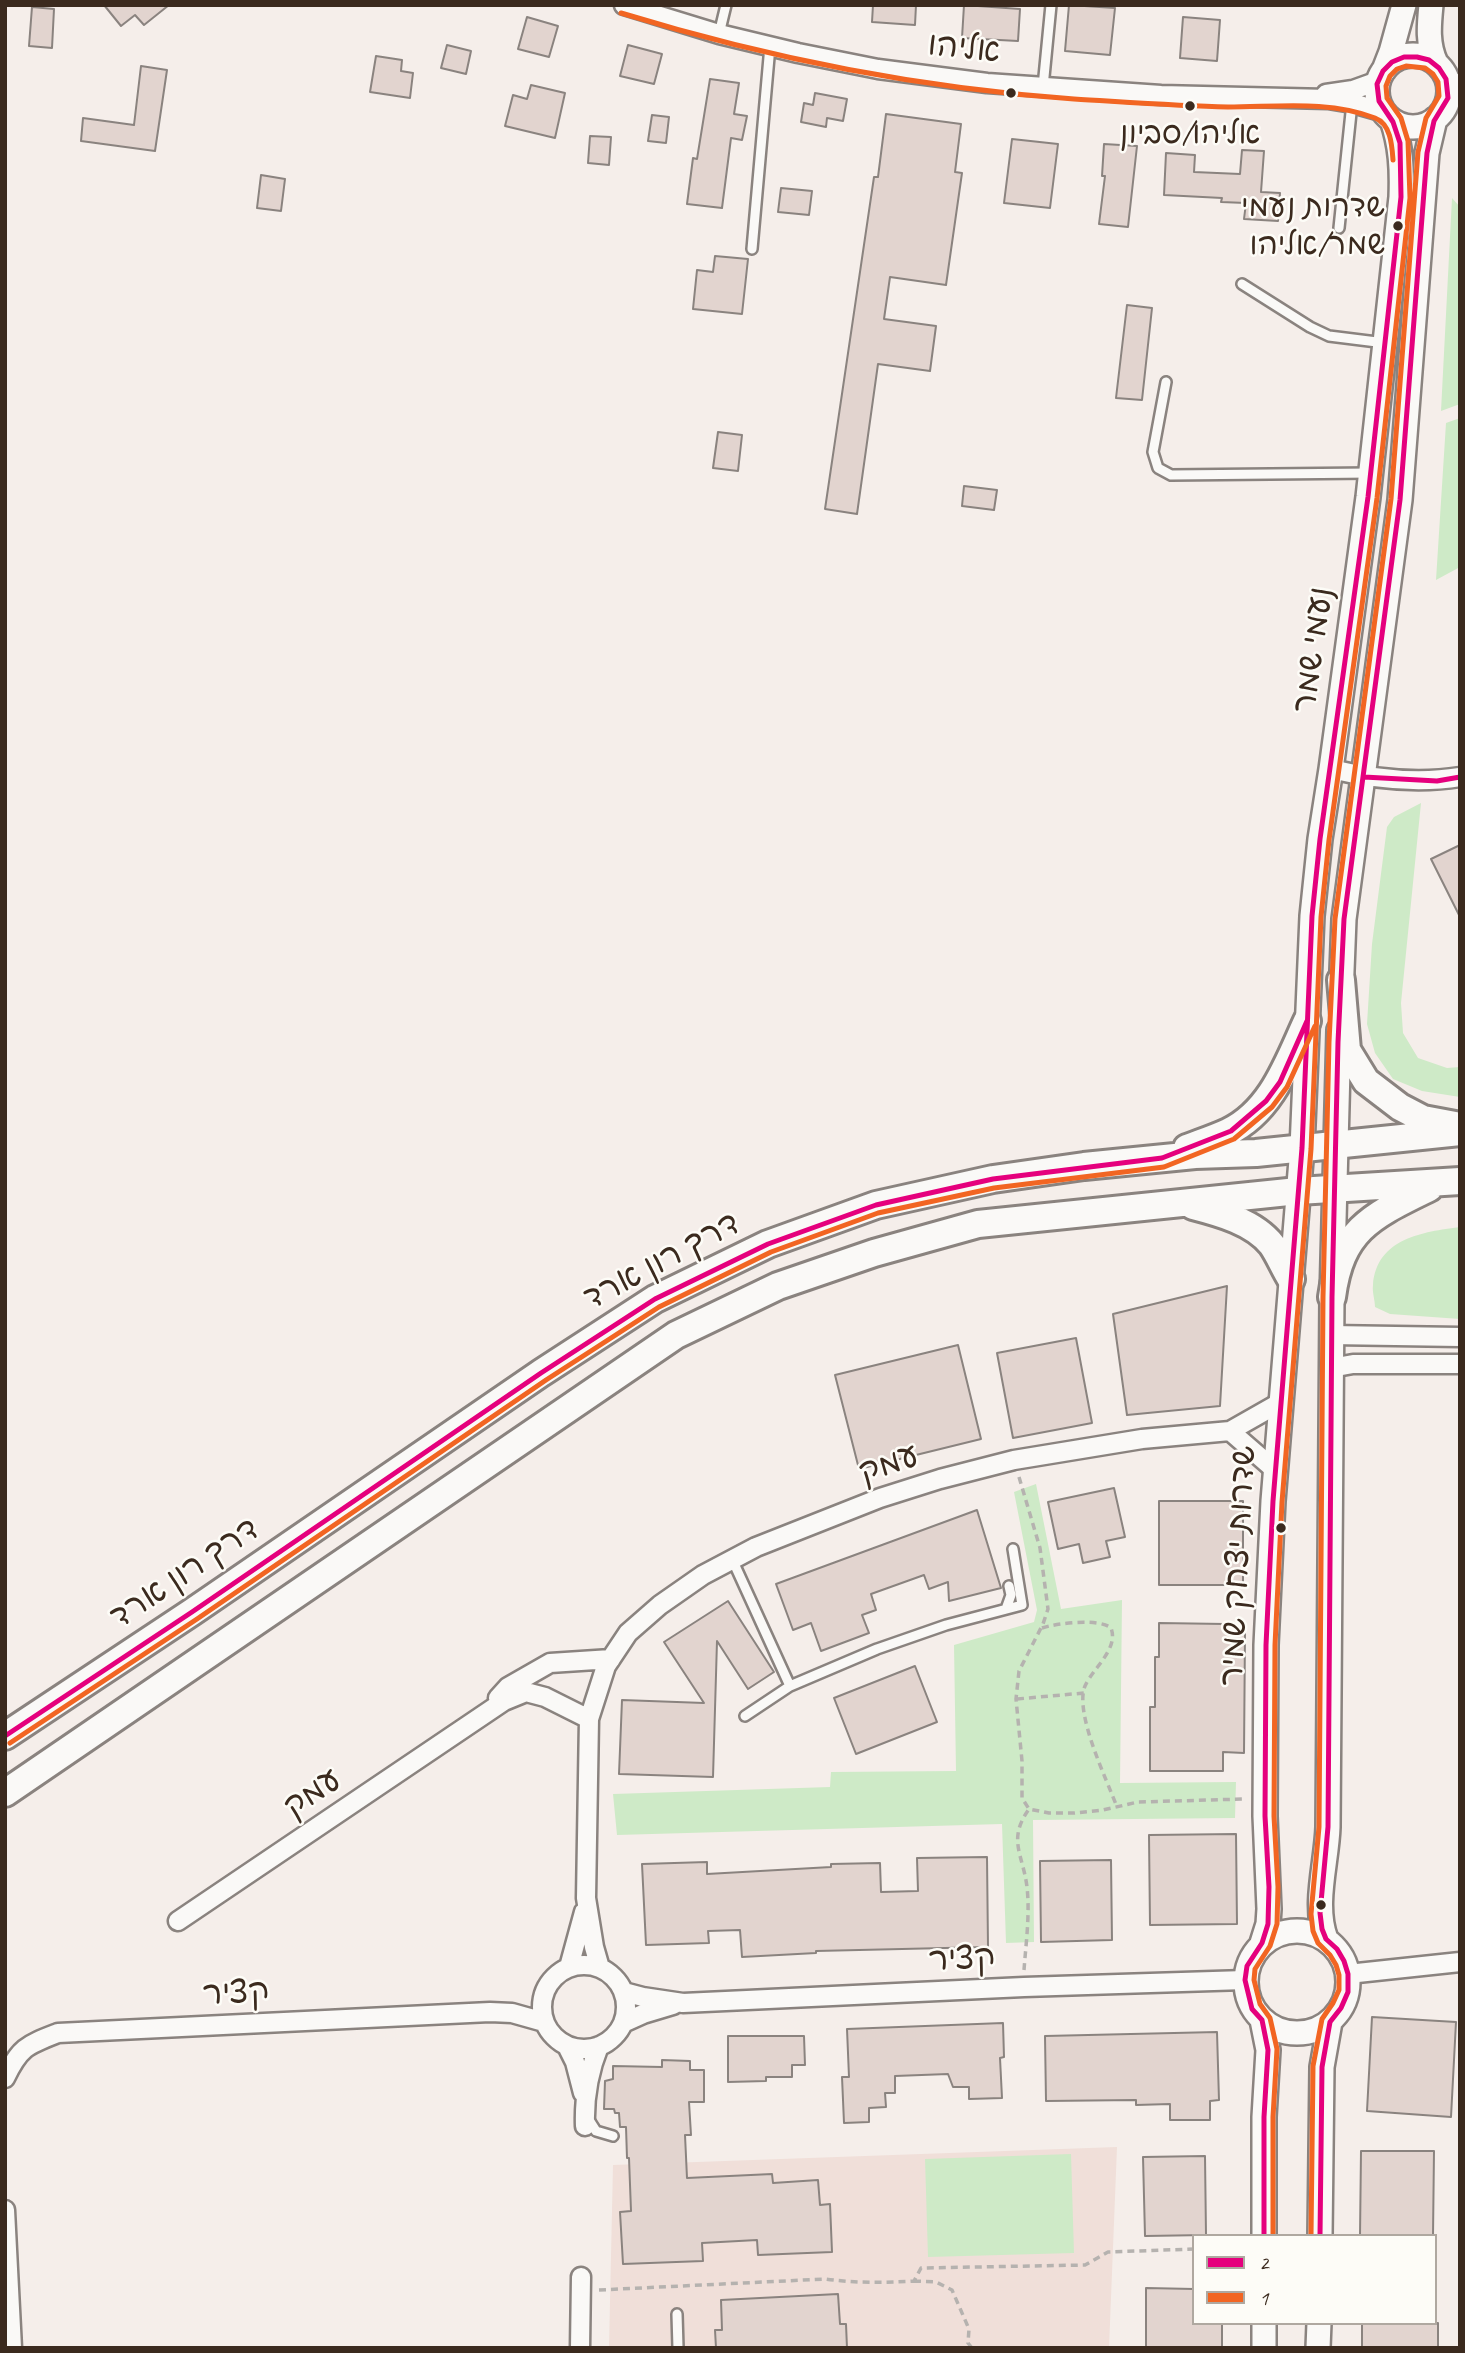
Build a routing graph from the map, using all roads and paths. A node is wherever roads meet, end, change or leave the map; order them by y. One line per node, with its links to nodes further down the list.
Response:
1 (624, 5): 6 (street, אליהו)
2 (726, 5): 6 (lane)
3 (1051, 5): 11 (lane)
4 (1404, 5): 9 (street)
5 (1431, 5): 8 (street)
6 (719, 34): 7 (street, אליהו)
7 (770, 47): 11 (street, אליהו); 17 (lane)
8 (1436, 63): 9 (street); 10 (street)
9 (1381, 75): 12 (street, אליהו); 14 (street)
10 (1454, 84): 15 (street)
11 (1042, 87): 12 (street, אליהו)
12 (1305, 97): 13 (street, אליהו)
13 (1352, 103): 14 (street, אליהו); 16 (lane)
14 (1388, 116): 15 (street); 19 (street, נעמי שמר)
15 (1435, 119): 23 (street, נעמי שמר)
16 (1339, 228)
17 (752, 249)
18 (1241, 284): 19 (lane)
19 (1385, 343): 21 (street, נעמי שמר)
20 (1166, 382): 21 (lane)
21 (1371, 473): 22 (street, נעמי שמר)
22 (1331, 769): 23 (street); 26 (street, נעמי שמר)
23 (1364, 777): 24 (street); 25 (street, נעמי שמר)
24 (1460, 777)
25 (1341, 980): 27 (main road); 29 (street, נעמי שמר)
26 (1307, 1021): 30 (street, נעמי שמר); 31 (main road)
27 (1460, 1126)
28 (1460, 1132): 29 (main road, דרך רון ארד)
29 (1336, 1145): 30 (main road, דרך רון ארד); 33 (street, נעמי שמר)
30 (1302, 1148): 31 (main road, דרך רון ארד); 34 (street, נעמי שמר)
31 (1162, 1158): 58 (main road, דרך רון ארד)
32 (1451, 1182): 33 (main road); 37 (main road)
33 (1334, 1189): 34 (main road); 37 (street)
34 (1298, 1191): 35 (main road); 36 (street, שדרות יצחק שמיר)
35 (1181, 1203): 36 (main road); 59 (main road)
36 (1290, 1279): 42 (street, שדרות יצחק שמיר)
37 (1332, 1297): 38 (street)
38 (1331, 1335): 39 (street); 41 (street)
39 (1460, 1337)
40 (1460, 1364): 41 (street)
41 (1331, 1368): 65 (street)
42 (1281, 1402): 43 (street, עמק); 45 (street, שדרות יצחק שמיר)
43 (1230, 1431): 44 (street, עמק); 45 (street)
44 (1014, 1460): 47 (street, עמק); 50 (path)
45 (1275, 1470): 60 (street, שדרות יצחק שמיר)
46 (1013, 1549): 49 (lane)
47 (732, 1559): 51 (street, עמק); 52 (lane)
48 (1009, 1586): 49 (lane)
49 (1006, 1609): 52 (lane)
50 (1040, 1629): 53 (path); 54 (path)
51 (611, 1658): 55 (street, עמק); 57 (street, עמק)
52 (790, 1686): 56 (lane)
53 (1084, 1693): 54 (path); 61 (path)
54 (1017, 1699): 62 (path)
55 (481, 1716): 57 (street, עמק); 64 (street, עמק)
56 (745, 1716)
57 (589, 1719): 63 (street, עמק)
58 (5, 1736)
59 (5, 1793)
60 (1265, 1798): 61 (path); 66 (street, שדרות יצחק שמיר)
61 (1117, 1807): 62 (path)
62 (1029, 1809): 72 (path)
63 (586, 1898): 68 (street, עמק); 69 (street, עמק)
64 (178, 1922)
65 (1326, 1939): 66 (street); 70 (street)
66 (1262, 1943): 71 (street)
67 (1460, 1962): 70 (street)
68 (569, 1967): 69 (street); 73 (street)
69 (600, 1968): 74 (street)
70 (1348, 1974): 79 (street)
71 (1245, 1980): 72 (street, קציר); 77 (street)
72 (1024, 1987): 75 (street, קציר)
73 (544, 1990): 76 (street, קציר); 78 (street)
74 (624, 1992): 75 (street, קציר); 80 (street)
75 (683, 2003): 80 (street, קציר)
76 (490, 2012): 78 (street, קציר); 83 (street, קציר)
77 (1262, 2020): 79 (street); 87 (street)
78 (544, 2022): 81 (street)
79 (1330, 2022): 88 (street)
80 (623, 2023): 82 (street)
81 (567, 2046): 82 (street); 84 (street)
82 (599, 2046): 84 (street)
83 (5, 2078)
84 (584, 2113): 85 (lane)
85 (613, 2136)
86 (5, 2210): 95 (street)
87 (1264, 2234)
88 (1320, 2234)
89 (1192, 2249): 90 (path)
90 (914, 2281): 91 (path); 98 (path)
91 (581, 2284): 96 (street)
92 (677, 2314): 97 (lane)
93 (1264, 2325): 99 (street)
94 (1319, 2325): 100 (street)
95 (12, 2348)
96 (580, 2348)
97 (678, 2348)
98 (972, 2348)
99 (1264, 2348)
100 (1318, 2348)

